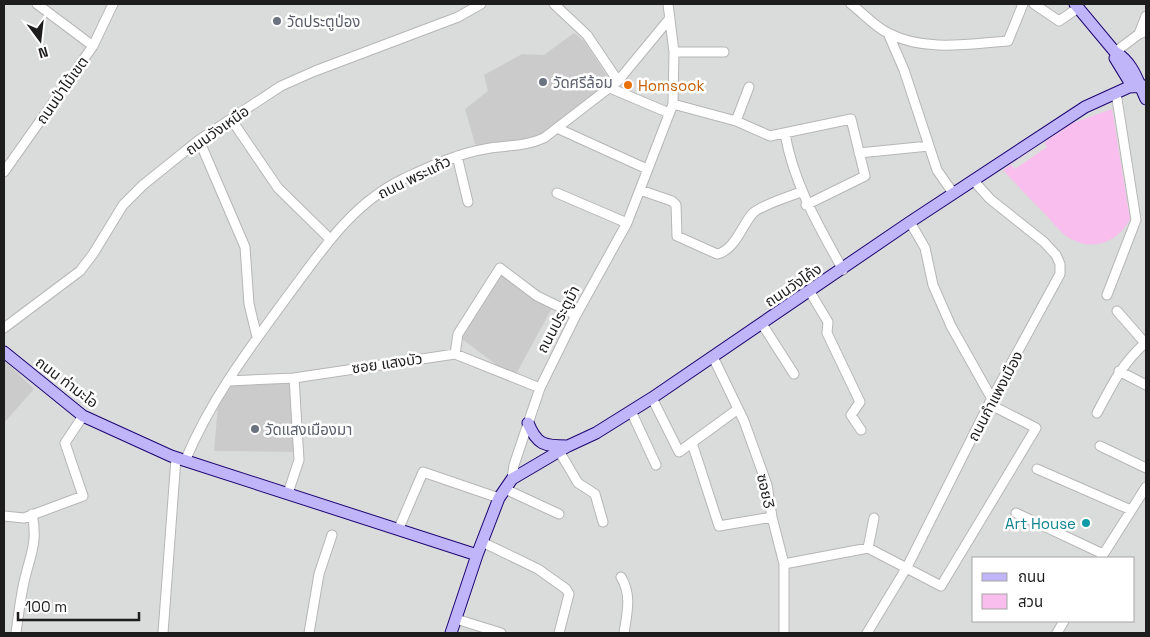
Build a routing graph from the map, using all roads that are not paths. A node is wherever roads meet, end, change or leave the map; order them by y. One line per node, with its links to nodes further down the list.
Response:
1 (36, 4): 14 (street)
2 (113, 4): 14 (street, ถนนป่าไม้เขต)
3 (481, 4): 26 (street, ถนนวังเหนือ)
4 (554, 4): 18 (street)
5 (668, 4): 11 (street, ถนนประตูม้า)
6 (851, 4): 13 (street)
7 (1024, 4): 13 (street)
8 (1034, 4): 9 (street)
9 (1077, 6): 17 (main road)
10 (1146, 16): 12 (street)
11 (670, 18): 15 (street, ถนนประตูม้า); 18 (street, ถนน พระแก้ว)
12 (1142, 32): 17 (street)
13 (888, 33): 31 (street)
14 (93, 46): 35 (street, ถนนป่าไม้เขต)
15 (674, 52): 16 (street); 25 (street, ถนนประตูม้า)
16 (724, 52)
17 (1115, 52): 20 (main road)
18 (618, 81): 21 (street, ถนน พระแก้ว)
19 (750, 87): 27 (street)
20 (1145, 87): 22 (main road, ถนนวังโค้ง); 23 (main road); 24 (main road, ถนนวังโค้ง)
21 (610, 88): 25 (street); 28 (street, ถนน พระแก้ว)
22 (1117, 99): 24 (main road, ถนนวังโค้ง); 48 (street)
23 (1146, 99)
24 (1085, 107): 36 (main road, ถนนวังโค้ง)
25 (671, 108): 27 (street); 34 (street, ถนนประตูม้า)
26 (232, 119): 30 (street, ถนนวังเหนือ); 45 (street)
27 (736, 121): 29 (street)
28 (559, 129): 33 (street, ถนน พระแก้ว); 34 (street)
29 (785, 134): 32 (street); 38 (street)
30 (199, 140): 52 (street, ถนนวังเหนือ); 53 (street)
31 (929, 146): 32 (street); 40 (street)
32 (859, 153): 42 (street)
33 (457, 156): 41 (street); 45 (street, ถนน พระแก้ว)
34 (647, 169): 37 (street, ถนนประตูม้า)
35 (4, 172)
36 (973, 180): 40 (main road, ถนนวังโค้ง); 65 (street, ถนนกำแพงเมือง)
37 (640, 190): 38 (street); 44 (street, ถนนประตูม้า)
38 (801, 192): 42 (street)
39 (557, 193): 44 (street)
40 (952, 194): 43 (main road, ถนนวังโค้ง)
41 (468, 202)
42 (806, 205): 46 (street)
43 (910, 222): 46 (main road, ถนนวังโค้ง); 65 (street)
44 (627, 223): 50 (street, ถนนประตูม้า)
45 (330, 239): 53 (street, ถนน พระแก้ว)
46 (843, 270): 47 (main road, ถนนวังโค้ง)
47 (810, 292): 51 (main road, ถนนวังโค้ง); 71 (street)
48 (1107, 295)
49 (1117, 311): 54 (street)
50 (576, 315): 56 (street); 63 (street, ถนนประตูม้า)
51 (762, 324): 57 (main road, ถนนวังโค้ง); 59 (street)
52 (4, 328)
53 (257, 337): 61 (street, ถนน พระแก้ว)
54 (1146, 342): 58 (street)
55 (4, 352): 69 (main road, ถนน ท่ามะโอ)
56 (455, 354): 60 (street, ซอย แสงบัว); 63 (street)
57 (713, 357): 64 (main road, ถนนวังโค้ง); 66 (street, ซอย3)
58 (1119, 371): 62 (street); 68 (street)
59 (794, 374)
60 (294, 378): 61 (street, ซอย แสงบัว); 81 (street)
61 (228, 381): 75 (street, ถนน พระแก้ว)
62 (1146, 386)
63 (540, 388): 70 (street, ถนนประตูม้า)
64 (652, 398): 67 (main road, ถนนวังโค้ง); 72 (street)
65 (991, 401): 98 (street, ถนนกำแพงเมือง); 98 (street)
66 (738, 409): 72 (street); 88 (street, ซอย3)
67 (631, 411): 74 (main road, ถนนวังโค้ง); 76 (street)
68 (1098, 413)
69 (83, 416): 75 (main road, ถนน ท่ามะโอ); 85 (street)
70 (528, 423): 74 (main road); 79 (street, ถนนประตูม้า)
71 (861, 430)
72 (692, 443): 88 (street)
73 (1100, 446): 77 (street)
74 (564, 449): 79 (main road, ถนนวังโค้ง); 90 (street)
75 (180, 460): 81 (main road, ถนน ท่ามะโอ); 103 (street)
76 (656, 465)
77 (1146, 468)
78 (1037, 469): 83 (street)
79 (512, 479): 82 (main road, ถนนประตูม้า)
80 (1146, 487): 83 (street)
81 (288, 493): 91 (main road, ถนน ท่ามะโอ)
82 (502, 493): 86 (street); 91 (street); 93 (main road, ถนนประตูม้า)
83 (1131, 510): 96 (street)
84 (1016, 513): 96 (street)
85 (32, 514): 87 (street); 102 (street)
86 (559, 514)
87 (4, 516)
88 (772, 517): 97 (street, ซอย3)
89 (874, 518): 94 (street)
90 (603, 522)
91 (399, 528): 95 (main road, ถนน ท่ามะโอ)
92 (332, 534): 104 (street)
93 (482, 542): 95 (main road, ถนนประตูม้า); 107 (street)
94 (868, 548): 97 (street); 98 (street)
95 (477, 555): 100 (main road, ถนนประตูม้า)
96 (1102, 556)
97 (784, 564): 109 (street, ซอย3)
98 (907, 566): 110 (street, ถนนกำแพงเมือง)
99 (621, 577): 108 (street)
100 (456, 618): 105 (main road, ถนนประตูม้า); 106 (street)
101 (1063, 622): 111 (street)
102 (16, 633)
103 (163, 633)
104 (309, 633)
105 (451, 633)
106 (501, 633)
107 (559, 633)
108 (624, 633)
109 (784, 633)
110 (866, 633)
111 (1057, 633)

